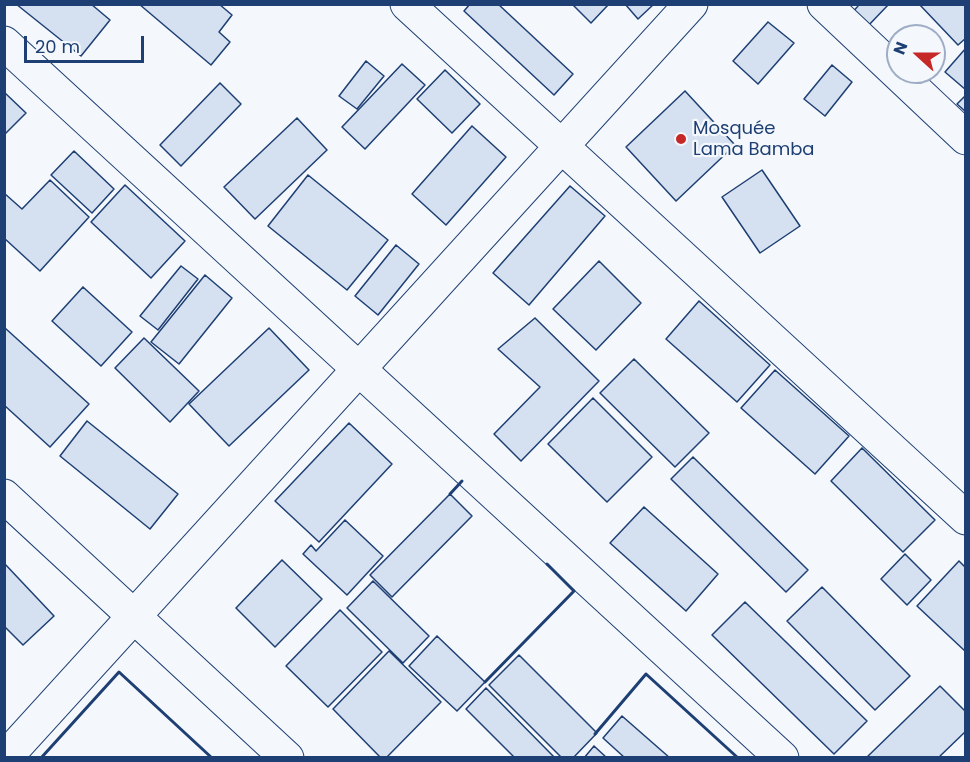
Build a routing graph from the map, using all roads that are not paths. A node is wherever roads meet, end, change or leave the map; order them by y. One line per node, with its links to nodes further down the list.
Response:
1 (408, 4): 6 (street)
2 (691, 4): 6 (street)
3 (824, 4): 5 (street)
4 (4, 43): 7 (street)
5 (966, 138)
6 (562, 146): 7 (street); 9 (street)
7 (359, 369): 10 (street); 13 (street)
8 (4, 496): 10 (street)
9 (966, 518)
10 (135, 615): 11 (street); 12 (street)
11 (5, 758)
12 (287, 758)
13 (782, 758)

